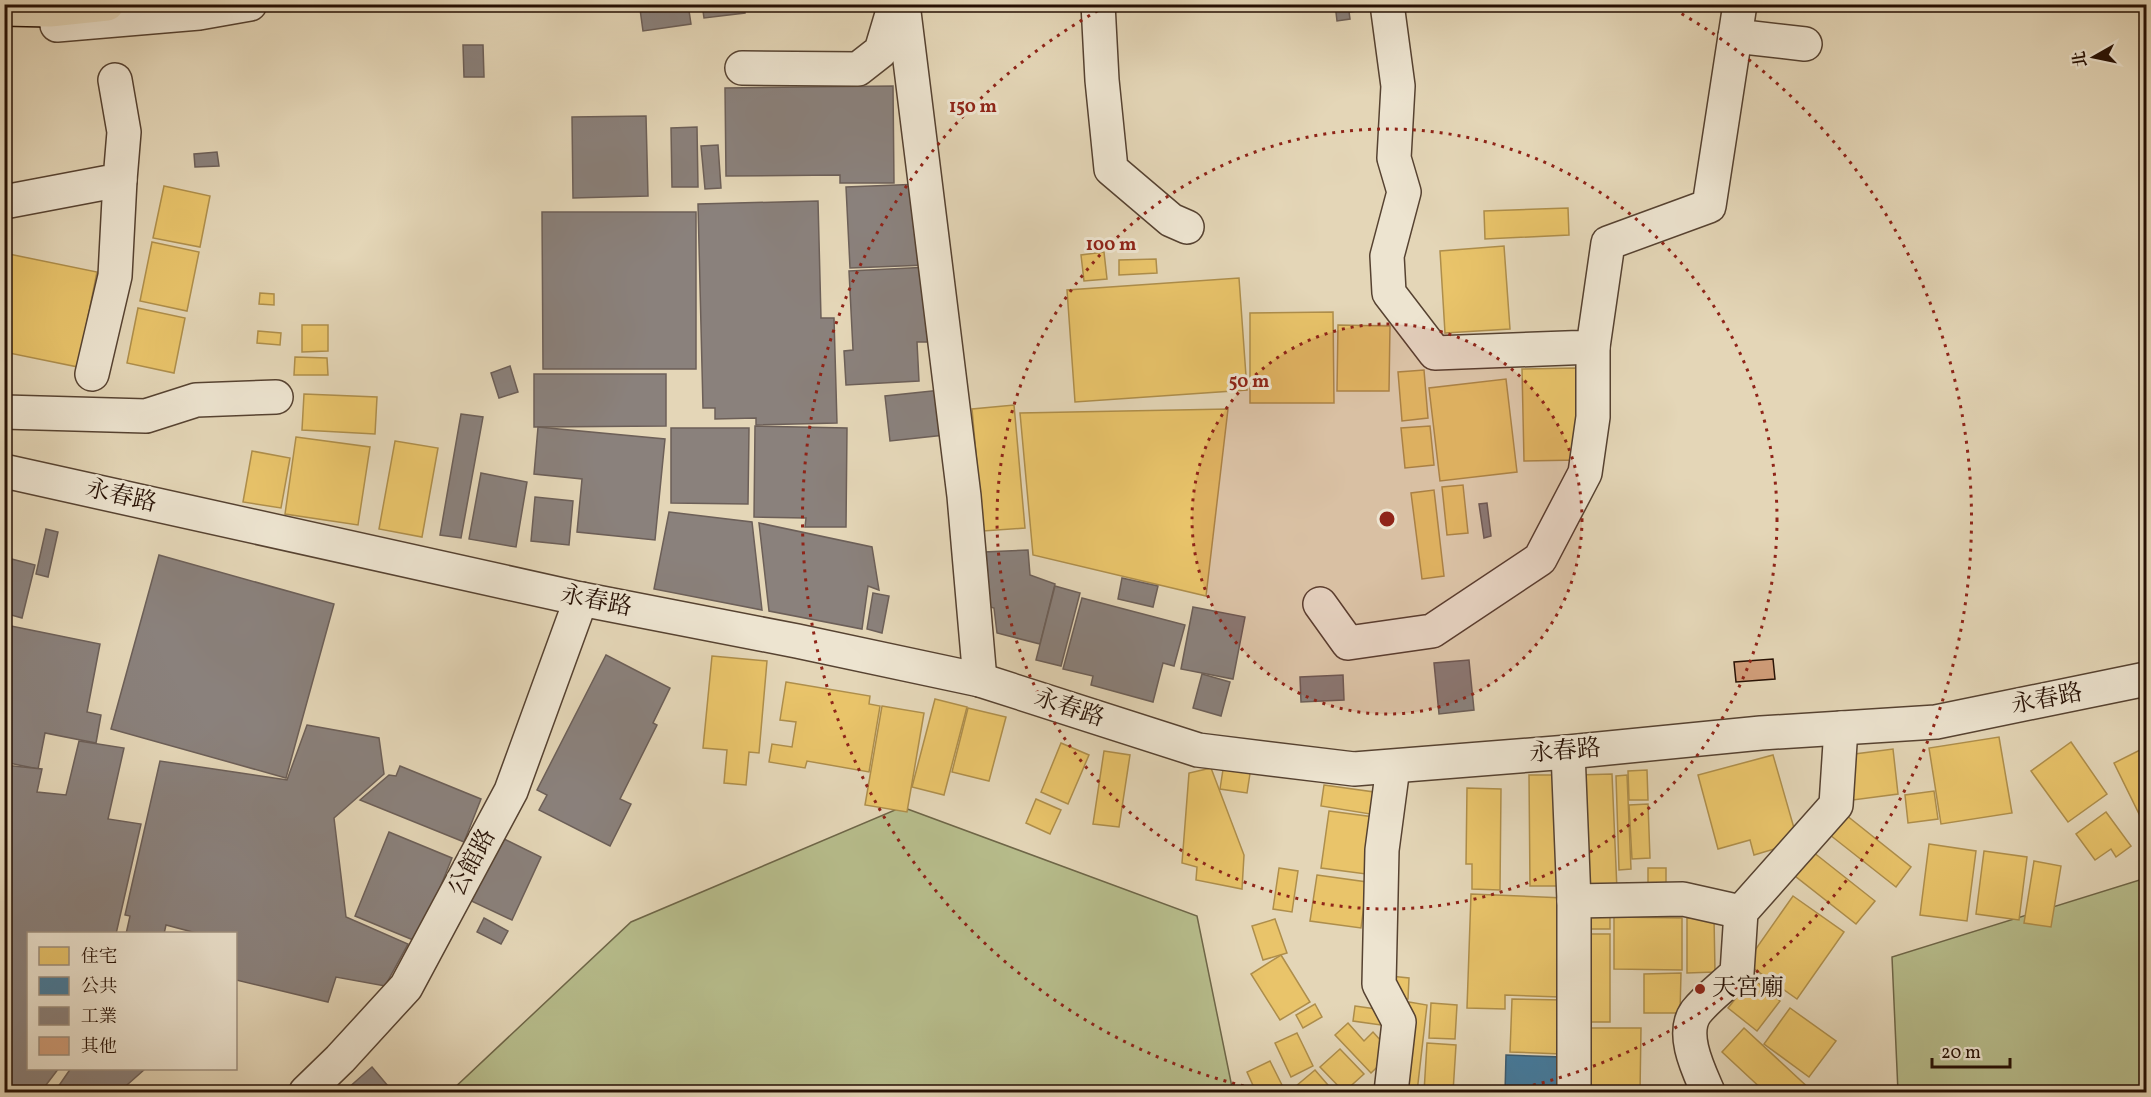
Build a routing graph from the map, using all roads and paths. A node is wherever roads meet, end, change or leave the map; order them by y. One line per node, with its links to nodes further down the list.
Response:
1 (107, 4): 7 (main road)
2 (250, 4): 9 (street)
3 (895, 4): 11 (street)
4 (903, 4): 24 (street)
5 (1098, 4): 15 (street)
6 (1387, 4): 16 (street)
7 (4, 9)
8 (1738, 20): 10 (street); 16 (street)
9 (4, 24)
10 (1805, 44)
11 (742, 68)
12 (115, 80): 13 (street)
13 (120, 180): 14 (street); 17 (street)
14 (4, 202)
15 (1187, 227)
16 (1593, 347): 22 (street)
17 (92, 374)
18 (276, 397): 19 (street)
19 (4, 412)
20 (4, 471): 21 (street, 永春路)
21 (581, 599): 24 (street, 永春路); 30 (street, 公館路)
22 (1320, 604)
23 (2146, 679): 25 (street, 永春路)
24 (980, 680): 27 (street, 永春路)
25 (1841, 728): 26 (street, 永春路); 29 (street)
26 (1568, 752): 27 (street, 永春路); 28 (street)
27 (1393, 767): 31 (street)
28 (1574, 901): 29 (street); 32 (street)
29 (1741, 912): 33 (street)
30 (306, 1092)
31 (1391, 1092)
32 (1574, 1092)
33 (1708, 1092)

